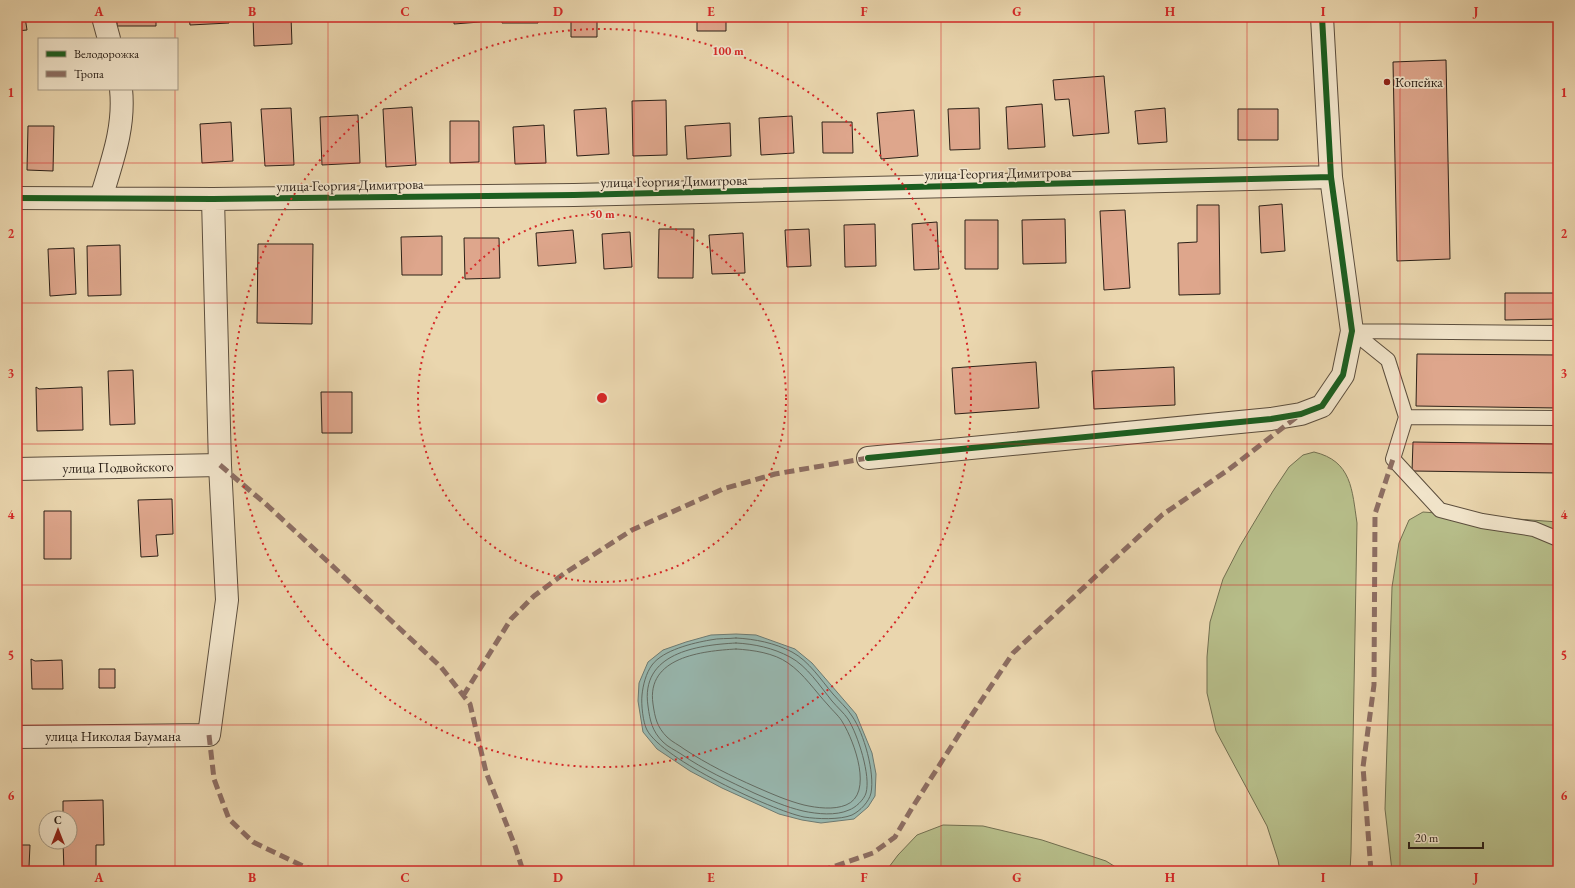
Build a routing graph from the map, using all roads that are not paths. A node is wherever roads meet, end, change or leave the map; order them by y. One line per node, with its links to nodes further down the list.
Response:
1 (102, 17): 4 (street)
2 (1322, 17): 3 (street); 6 (street)
3 (1340, 17)
4 (109, 38)
5 (121, 90): 8 (street)
6 (1331, 177): 9 (street, улица Георгия Димитрова); 10 (street)
7 (17, 198): 8 (street, улица Георгия Димитрова)
8 (101, 198): 9 (street, улица Георгия Димитрова)
9 (213, 199): 15 (street)
10 (1352, 331): 11 (lane); 12 (lane); 14 (street)
11 (1558, 333)
12 (1406, 417): 13 (lane); 17 (lane)
13 (1558, 418)
14 (868, 458)
15 (220, 465): 16 (street, улица Подвойского); 18 (street, улица Николая Баумана)
16 (17, 469)
17 (1558, 539)
18 (17, 737)

